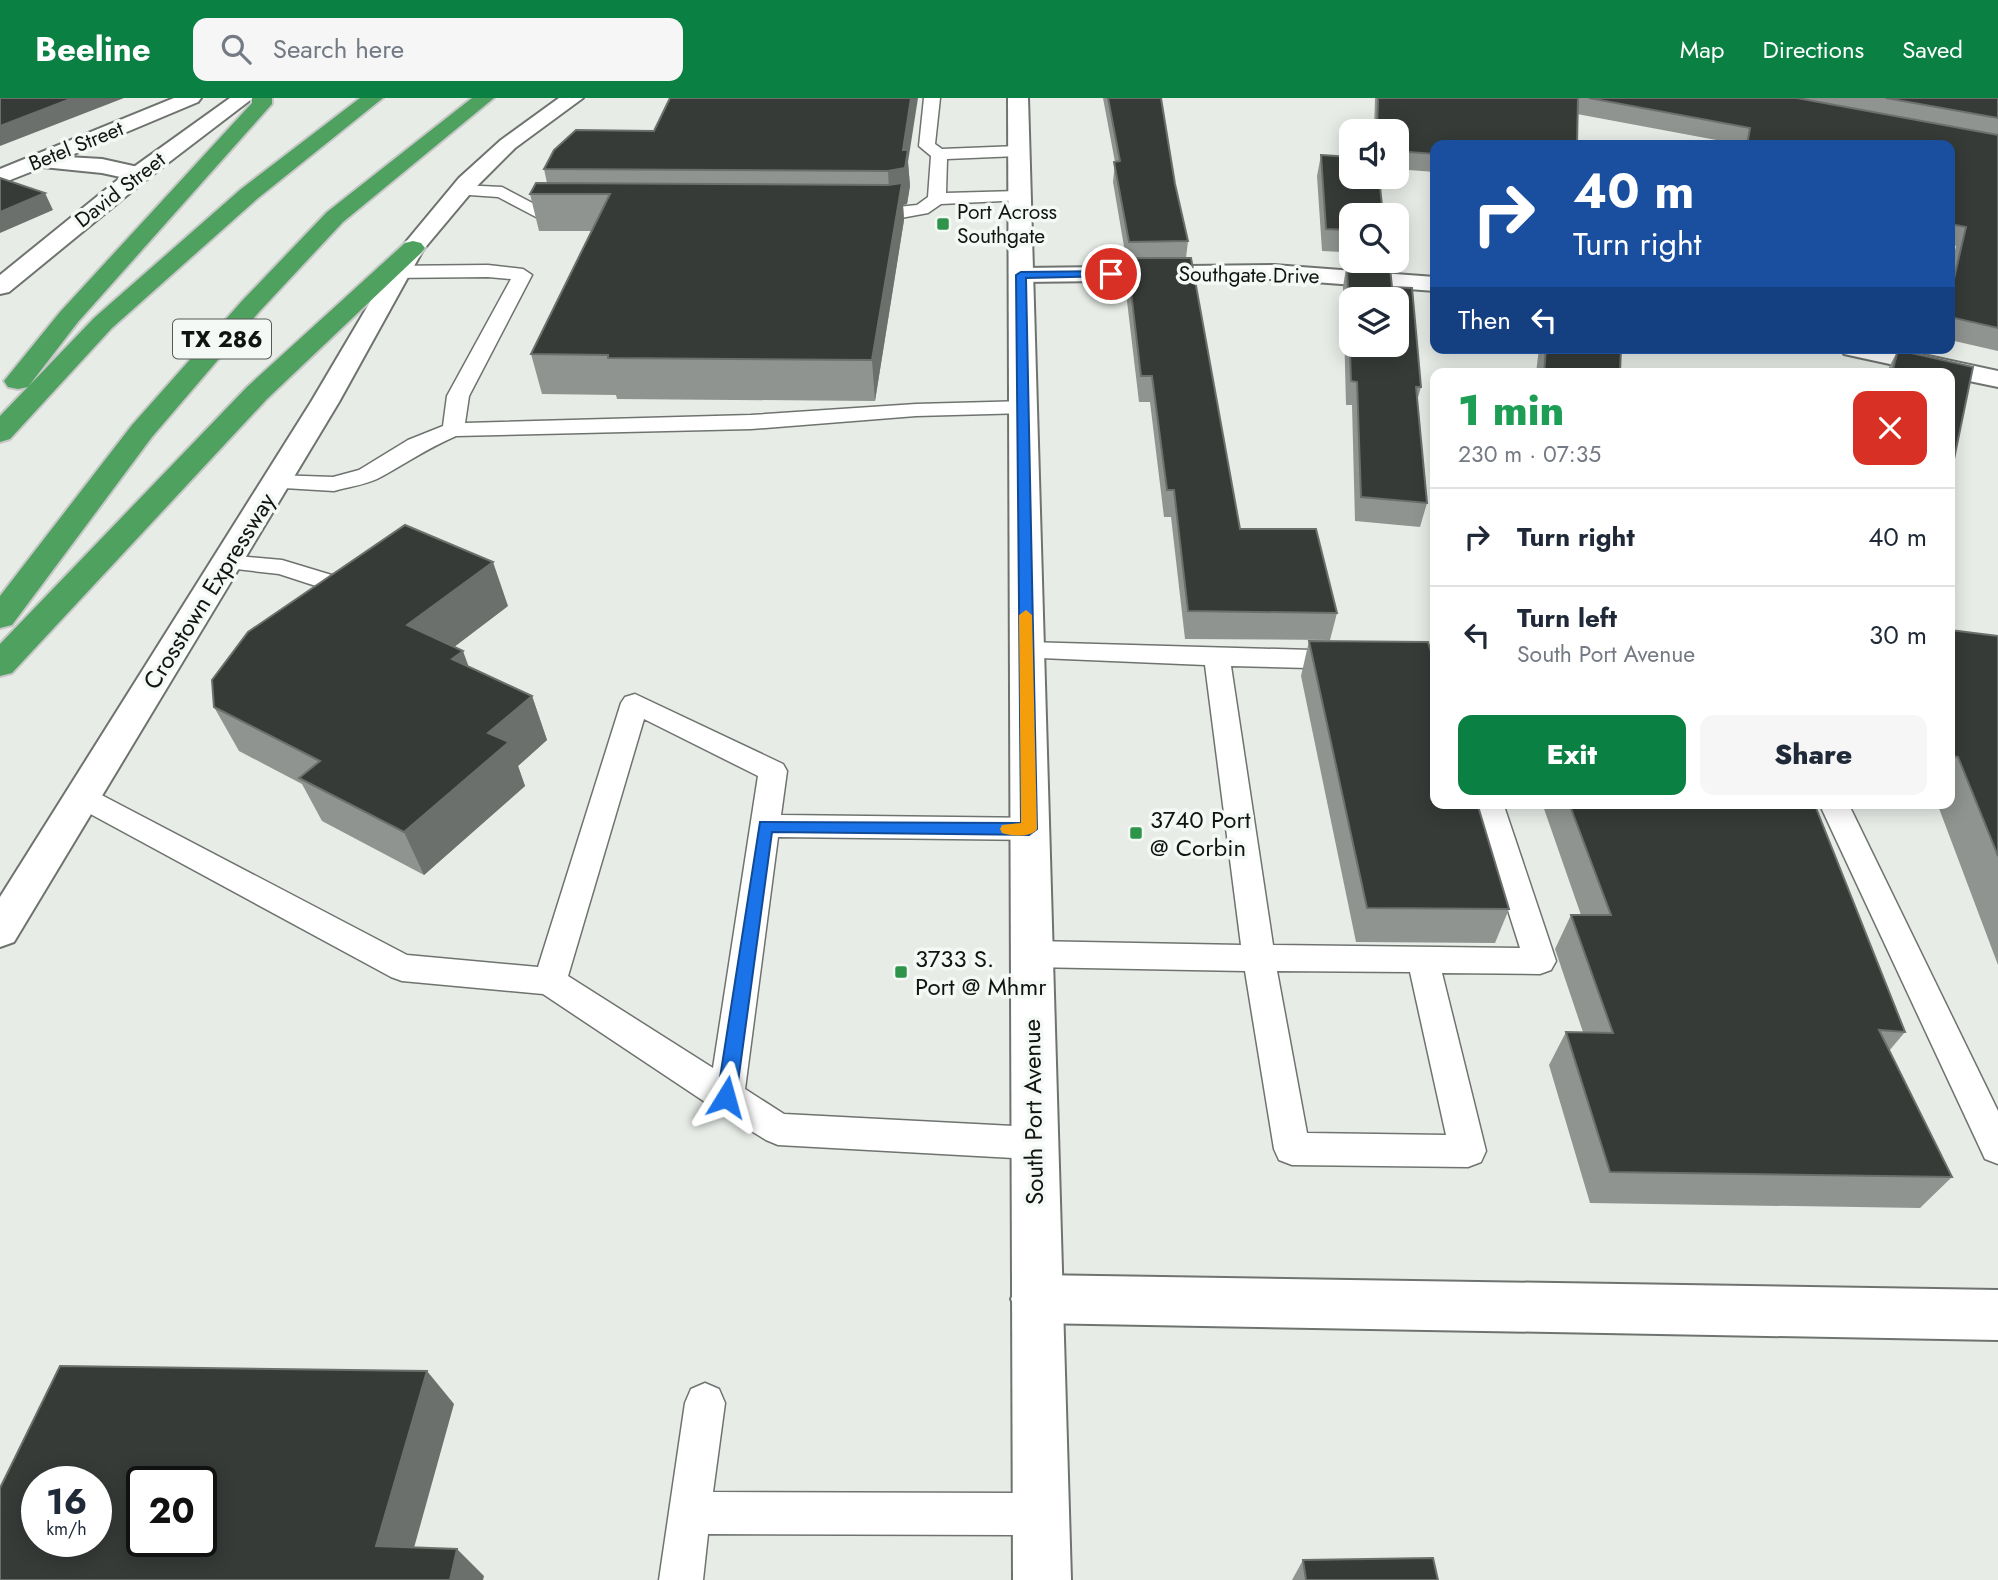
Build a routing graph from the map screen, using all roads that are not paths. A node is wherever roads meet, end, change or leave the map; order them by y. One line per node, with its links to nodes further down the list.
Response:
1 (191, 98): 11 (main road, Betel Street)
2 (243, 98): 12 (main road, David Street)
3 (262, 98): 27 (highway)
4 (373, 98): 30 (highway)
5 (484, 98): 34 (highway, TX 286)
6 (573, 98): 14 (main road, Crosstown Expressway)
7 (932, 98): 10 (lane)
8 (1018, 98): 9 (main road, South Port Avenue)
9 (1019, 150): 10 (lane); 15 (main road, South Port Avenue)
10 (939, 154): 16 (lane)
11 (38, 162): 12 (main road); 13 (main road, Betel Street)
12 (139, 174): 22 (main road, David Street)
13 (0, 177)
14 (461, 190): 17 (lane); 19 (main road, Crosstown Expressway)
15 (1019, 196): 16 (lane); 20 (main road, South Port Avenue)
16 (937, 199): 18 (lane)
17 (586, 214)
18 (849, 215)
19 (399, 264): 29 (lane); 31 (main road, Crosstown Expressway); 38 (highway)
20 (1021, 275): 21 (main road, Southgate Drive); 28 (main road, South Port Avenue)
21 (1430, 284)
22 (0, 287)
23 (1881, 354): 24 (main road)
24 (1947, 368)
25 (1955, 370): 26 (main road)
26 (1998, 379)
27 (0, 404)
28 (1023, 407): 29 (lane); 35 (main road, South Port Avenue)
29 (453, 430): 31 (lane)
30 (0, 433)
31 (275, 482): 32 (main road, Crosstown Expressway)
32 (227, 562): 33 (lane); 39 (main road, Crosstown Expressway)
33 (359, 592)
34 (0, 618)
35 (1026, 651): 36 (lane); 43 (main road, South Port Avenue)
36 (1217, 657): 37 (lane); 46 (lane)
37 (1367, 661)
38 (0, 665)
39 (82, 797): 44 (main road, Crosstown Expressway); 48 (lane)
40 (1490, 809): 47 (lane)
41 (1836, 809): 51 (lane)
42 (765, 826): 43 (lane); 48 (lane); 49 (lane)
43 (1029, 829): 45 (main road, South Port Avenue)
44 (0, 931)
45 (1030, 954): 46 (lane); 50 (main road, South Port Avenue)
46 (1259, 958): 47 (lane); 47 (lane)
47 (1423, 960)
48 (550, 981): 49 (lane)
49 (726, 1097): 50 (lane)
50 (1034, 1143): 52 (main road, South Port Avenue)
51 (1998, 1148)
52 (1036, 1299): 53 (main road); 56 (main road, South Port Avenue)
53 (1998, 1315)
54 (705, 1403): 55 (lane)
55 (690, 1513): 56 (lane); 57 (lane)
56 (1041, 1514): 58 (main road, South Port Avenue)
57 (681, 1580)
58 (1042, 1580)

